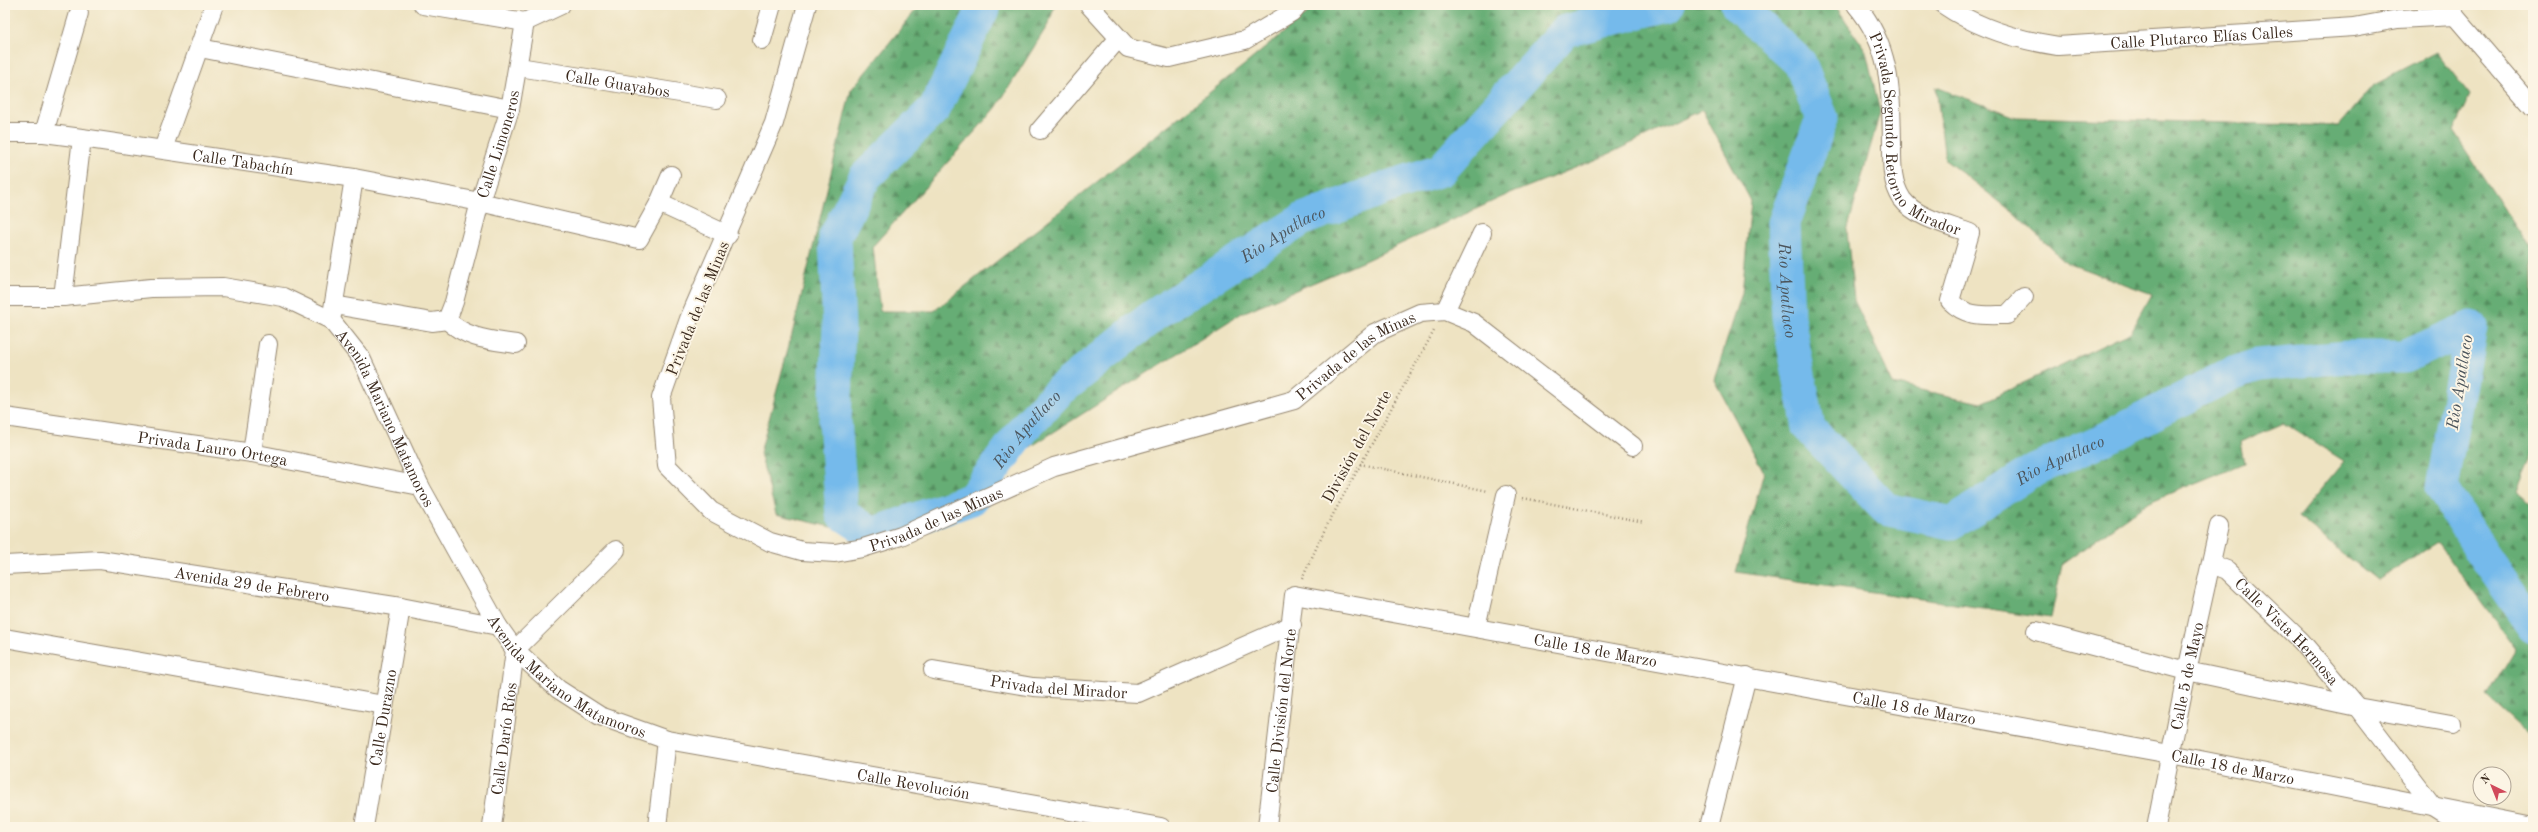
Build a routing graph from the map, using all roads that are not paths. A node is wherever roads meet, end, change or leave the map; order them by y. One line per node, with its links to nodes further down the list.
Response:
1 (214, 5): 15 (street)
2 (423, 5): 12 (street)
3 (561, 5): 12 (street)
4 (772, 5): 14 (street)
5 (807, 5): 30 (street, Privada de las Minas)
6 (1089, 5): 13 (street)
7 (1298, 5): 13 (street)
8 (1856, 5): 33 (street, Privada Segundo Retorno Mirador)
9 (1944, 5): 10 (street, Calle Plutarco Elías Calles)
10 (2457, 10): 18 (street)
11 (79, 13): 22 (street)
12 (525, 22): 16 (street, Calle Limoneros)
13 (1118, 39): 20 (street)
14 (762, 40)
15 (200, 48): 19 (street); 24 (street)
16 (519, 67): 17 (street, Calle Guayabos); 19 (street, Calle Limoneros)
17 (717, 99)
18 (2533, 107)
19 (510, 109): 27 (street, Calle Limoneros)
20 (1040, 130)
21 (5, 132): 22 (street, Calle Tabachín)
22 (44, 133): 23 (street, Calle Tabachín)
23 (82, 138): 24 (street, Calle Tabachín); 32 (street)
24 (163, 149): 26 (street, Calle Tabachín)
25 (671, 175): 28 (street)
26 (354, 178): 27 (street, Calle Tabachín); 35 (street)
27 (480, 202): 28 (street, Calle Tabachín); 36 (street, Calle Limoneros)
28 (659, 203): 30 (street)
29 (1482, 233): 34 (street)
30 (728, 235): 34 (street, Privada de las Minas)
31 (5, 297): 32 (street, Avenida Mariano Matamoros)
32 (63, 297): 35 (street, Avenida Mariano Matamoros)
33 (2024, 297)
34 (1445, 311): 40 (street, Privada de las Minas)
35 (333, 312): 36 (street); 42 (street, Avenida Mariano Matamoros)
36 (447, 320): 38 (street)
37 (268, 344): 41 (street)
38 (516, 344)
39 (5, 417): 41 (street, Privada Lauro Ortega)
40 (1633, 446)
41 (252, 454): 42 (street, Privada Lauro Ortega)
42 (420, 486): 51 (street, Avenida Mariano Matamoros)
43 (1506, 495): 52 (street)
44 (2219, 526): 46 (street, Calle 5 de Mayo)
45 (616, 550): 55 (street)
46 (2211, 564): 57 (street, Calle 5 de Mayo); 60 (street, Calle Vista Hermosa)
47 (5, 565): 49 (street, Avenida 29 de Febrero)
48 (1294, 595): 50 (street, Calle División del Norte); 52 (street, Calle 18 de Marzo)
49 (402, 608): 51 (street, Avenida 29 de Febrero); 59 (street, Calle Durazno)
50 (1292, 625): 56 (street, Privada del Mirador); 70 (street, Calle División del Norte)
51 (498, 626): 55 (street, Avenida Mariano Matamoros)
52 (1476, 627): 58 (street, Calle 18 de Marzo)
53 (2036, 631): 57 (street, Calle Vista Hermosa)
54 (5, 638): 59 (street)
55 (514, 650): 62 (street, Avenida Mariano Matamoros); 67 (street, Calle Darío Ríos)
56 (933, 670)
57 (2187, 671): 60 (street, Calle Vista Hermosa); 63 (street, Calle 5 de Mayo)
58 (1747, 676): 63 (street, Calle 18 de Marzo); 71 (street)
59 (384, 705): 66 (street, Calle Durazno)
60 (2358, 707): 61 (street); 64 (street, Calle Vista Hermosa)
61 (2452, 724)
62 (667, 740): 68 (street); 69 (street, Calle Revolución)
63 (2170, 754): 64 (street, Calle 18 de Marzo); 72 (street, Calle 5 de Mayo)
64 (2434, 806): 65 (street, Calle 18 de Marzo); 73 (street)
65 (2533, 826)
66 (364, 827)
67 (492, 827)
68 (657, 827)
69 (1160, 827)
70 (1267, 827)
71 (1709, 827)
72 (2156, 827)
73 (2466, 827)

